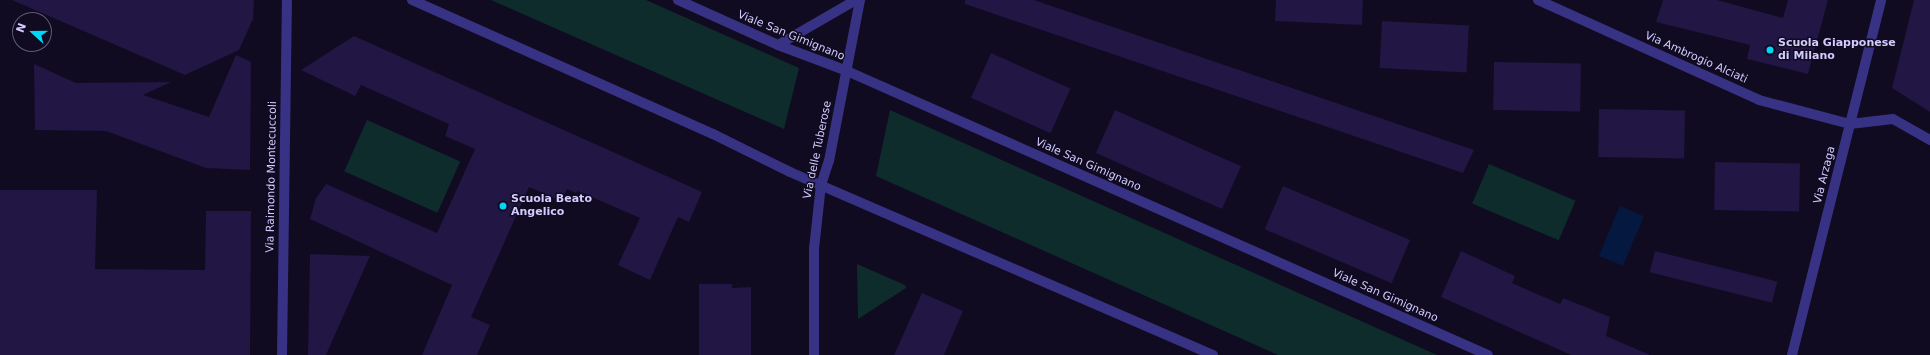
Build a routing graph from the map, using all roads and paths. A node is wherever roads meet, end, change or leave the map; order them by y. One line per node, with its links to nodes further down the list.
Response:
1 (287, 0): 13 (street, Via Raimondo Montecuccoli)
2 (412, 0): 12 (street)
3 (678, 0): 8 (street, Viale San Gimignano)
4 (856, 0): 8 (street)
5 (860, 0): 9 (street, Via delle Tuberose)
6 (1538, 0): 10 (street, Via Ambrogio Alciati)
7 (1881, 0): 10 (street, Via Arzaga)
8 (778, 45): 9 (street, Viale San Gimignano)
9 (847, 72): 12 (street, Via delle Tuberose); 16 (street, Viale San Gimignano)
10 (1850, 124): 11 (street); 17 (street, Via Arzaga)
11 (1930, 140)
12 (821, 185): 14 (street, Via delle Tuberose); 15 (street)
13 (282, 355)
14 (814, 355)
15 (1213, 355)
16 (1488, 355)
17 (1792, 355)

